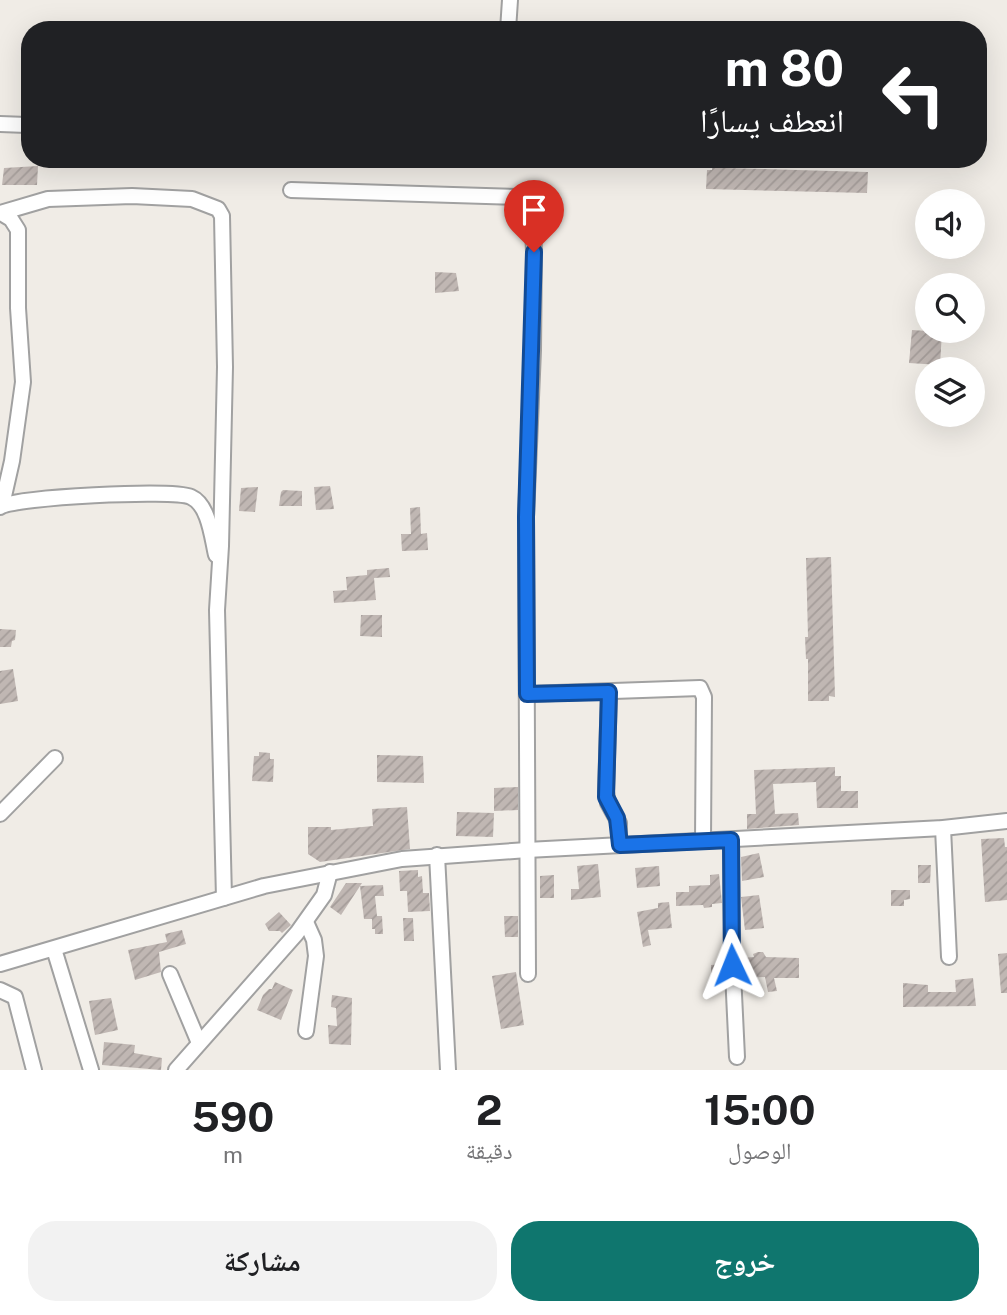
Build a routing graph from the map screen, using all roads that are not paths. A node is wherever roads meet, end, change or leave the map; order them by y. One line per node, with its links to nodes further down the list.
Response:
1 (510, 0): 2 (street)
2 (509, 21)
3 (0, 124): 4 (street)
4 (21, 125)
5 (291, 190): 10 (street)
6 (1, 213): 7 (street); 8 (street)
7 (1, 506): 8 (street)
8 (220, 571): 21 (street)
9 (609, 692): 10 (street); 16 (street); 17 (street)
10 (527, 694): 18 (street)
11 (55, 758): 12 (street)
12 (0, 814)
13 (1007, 821): 14 (street)
14 (943, 828): 15 (street); 24 (street)
15 (731, 840): 16 (street); 31 (street)
16 (703, 841): 17 (street)
17 (620, 845): 18 (street)
18 (527, 850): 19 (street); 27 (street)
19 (437, 855): 20 (street); 35 (street)
20 (330, 872): 21 (street); 22 (street)
21 (225, 898): 23 (street)
22 (306, 922): 29 (street); 30 (street)
23 (54, 949): 25 (street); 33 (street)
24 (949, 957)
25 (0, 964)
26 (170, 974): 30 (street)
27 (527, 974)
28 (0, 990): 32 (street)
29 (306, 1031)
30 (199, 1043): 34 (street)
31 (737, 1057)
32 (34, 1070)
33 (91, 1070)
34 (176, 1070)
35 (448, 1070)

